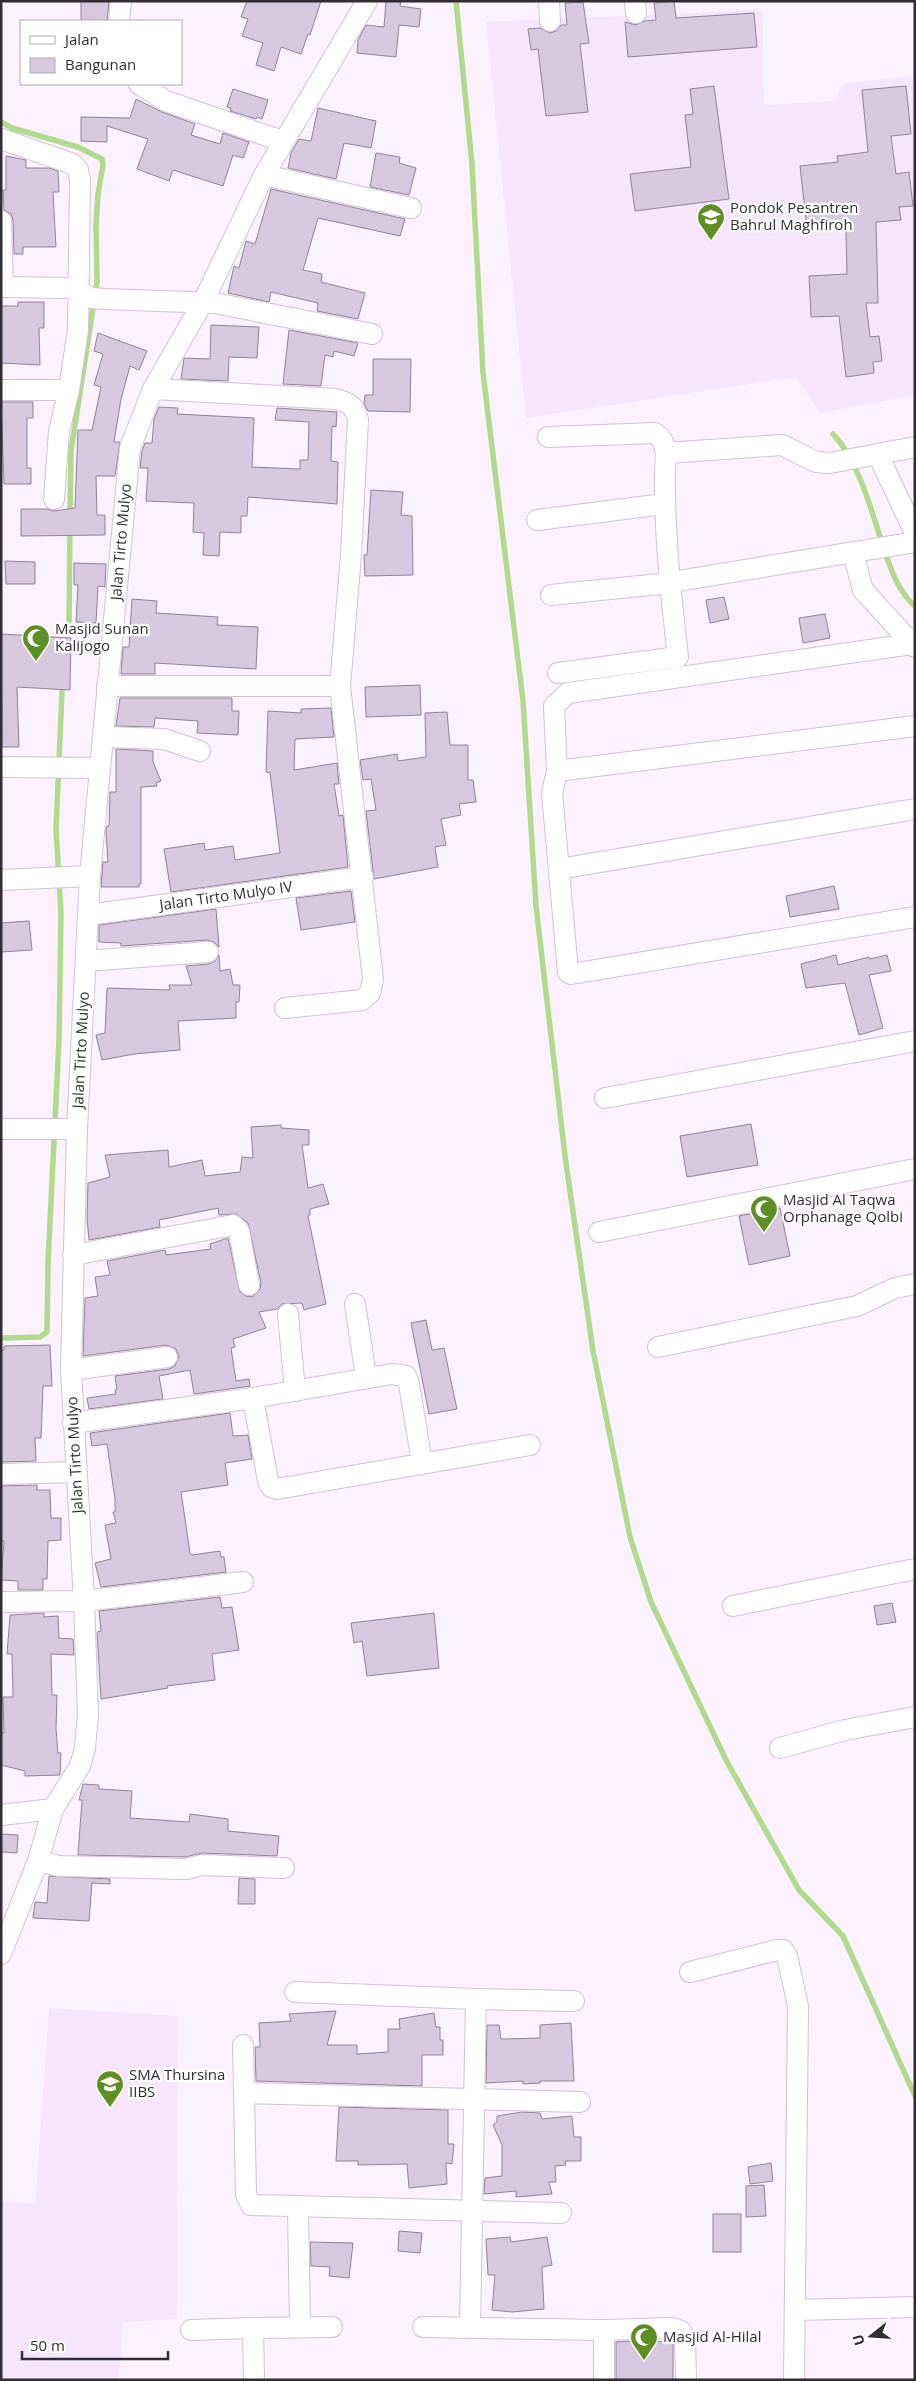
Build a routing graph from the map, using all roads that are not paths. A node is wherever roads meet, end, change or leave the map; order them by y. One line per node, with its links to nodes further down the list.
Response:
1 (121, 1): 3 (street)
2 (367, 1): 6 (street, Jalan Tirto Mulyo)
3 (119, 20)
4 (141, 85): 6 (street)
5 (1, 139): 11 (street)
6 (282, 141): 7 (street, Jalan Tirto Mulyo)
7 (264, 175): 8 (street); 12 (street, Jalan Tirto Mulyo)
8 (411, 208)
9 (1, 221): 10 (street)
10 (2, 287): 11 (street)
11 (92, 297): 12 (street); 15 (street)
12 (203, 302): 13 (street); 16 (street, Jalan Tirto Mulyo)
13 (372, 334)
14 (1, 390): 15 (street)
15 (69, 390): 21 (street)
16 (153, 390): 31 (street, Jalan Tirto Mulyo); 32 (street)
17 (548, 437): 19 (street)
18 (915, 447): 20 (street)
19 (666, 453): 20 (street); 22 (street)
20 (878, 455): 24 (street)
21 (54, 499)
22 (664, 504): 23 (street); 27 (street)
23 (537, 520)
24 (915, 533)
25 (906, 544): 26 (street)
26 (862, 552): 27 (street); 29 (street)
27 (674, 582): 28 (street); 30 (street)
28 (551, 595)
29 (913, 646): 38 (street)
30 (558, 672)
31 (107, 686): 32 (street); 34 (street, Jalan Tirto Mulyo)
32 (340, 686): 42 (street)
33 (915, 726): 38 (street)
34 (103, 737): 35 (street); 37 (street, Jalan Tirto Mulyo)
35 (200, 751)
36 (1, 767): 37 (street)
37 (100, 768): 41 (street, Jalan Tirto Mulyo)
38 (557, 771): 40 (street)
39 (915, 809): 40 (street)
40 (560, 869): 45 (street)
41 (81, 877): 43 (street); 44 (street, Jalan Tirto Mulyo)
42 (363, 877): 44 (street, Jalan Tirto Mulyo IV); 48 (street)
43 (1, 880)
44 (88, 914): 47 (street, Jalan Tirto Mulyo)
45 (915, 917)
46 (208, 952): 47 (street)
47 (86, 961): 52 (street, Jalan Tirto Mulyo)
48 (285, 1008)
49 (915, 1041): 50 (street)
50 (605, 1098)
51 (1, 1129): 52 (street)
52 (62, 1130): 55 (street, Jalan Tirto Mulyo)
53 (915, 1169): 54 (street)
54 (599, 1232)
55 (73, 1255): 57 (street); 62 (street, Jalan Tirto Mulyo)
56 (915, 1284): 60 (street)
57 (249, 1286)
58 (355, 1304): 63 (street)
59 (288, 1314): 64 (street)
60 (658, 1347)
61 (167, 1357): 62 (street)
62 (71, 1370): 66 (street, Jalan Tirto Mulyo)
63 (366, 1377): 64 (street); 68 (street)
64 (295, 1391): 65 (street)
65 (253, 1398): 66 (street); 68 (street)
66 (72, 1423): 69 (street, Jalan Tirto Mulyo)
67 (530, 1446): 68 (street)
68 (422, 1463)
69 (76, 1472): 70 (street); 73 (street, Jalan Tirto Mulyo)
70 (1, 1474)
71 (915, 1569): 75 (street)
72 (243, 1582): 73 (street)
73 (84, 1601): 74 (street); 78 (street, Jalan Tirto Mulyo)
74 (1, 1602)
75 (732, 1606)
76 (915, 1717): 77 (street)
77 (780, 1748)
78 (54, 1809): 79 (street); 80 (street, Jalan Tirto Mulyo)
79 (1, 1815)
80 (38, 1861): 81 (street); 82 (street, Jalan Tirto Mulyo)
81 (284, 1868)
82 (1, 1954)
83 (690, 1972): 95 (street)
84 (295, 1992): 85 (street)
85 (476, 1999): 86 (street); 89 (street)
86 (574, 2001)
87 (243, 2045): 88 (street)
88 (244, 2093): 89 (street); 91 (street)
89 (473, 2098): 90 (street); 92 (street)
90 (580, 2102)
91 (298, 2207): 92 (street); 96 (street)
92 (471, 2211): 93 (street); 100 (street)
93 (561, 2213)
94 (915, 2307): 95 (street)
95 (795, 2310): 106 (street)
96 (300, 2327): 97 (street); 99 (street)
97 (332, 2327)
98 (423, 2327): 100 (street)
99 (253, 2328): 101 (street); 103 (street)
100 (470, 2328): 102 (street)
101 (191, 2330)
102 (604, 2330): 104 (street); 105 (street)
103 (254, 2380)
104 (604, 2380)
105 (686, 2380)
106 (794, 2380)

